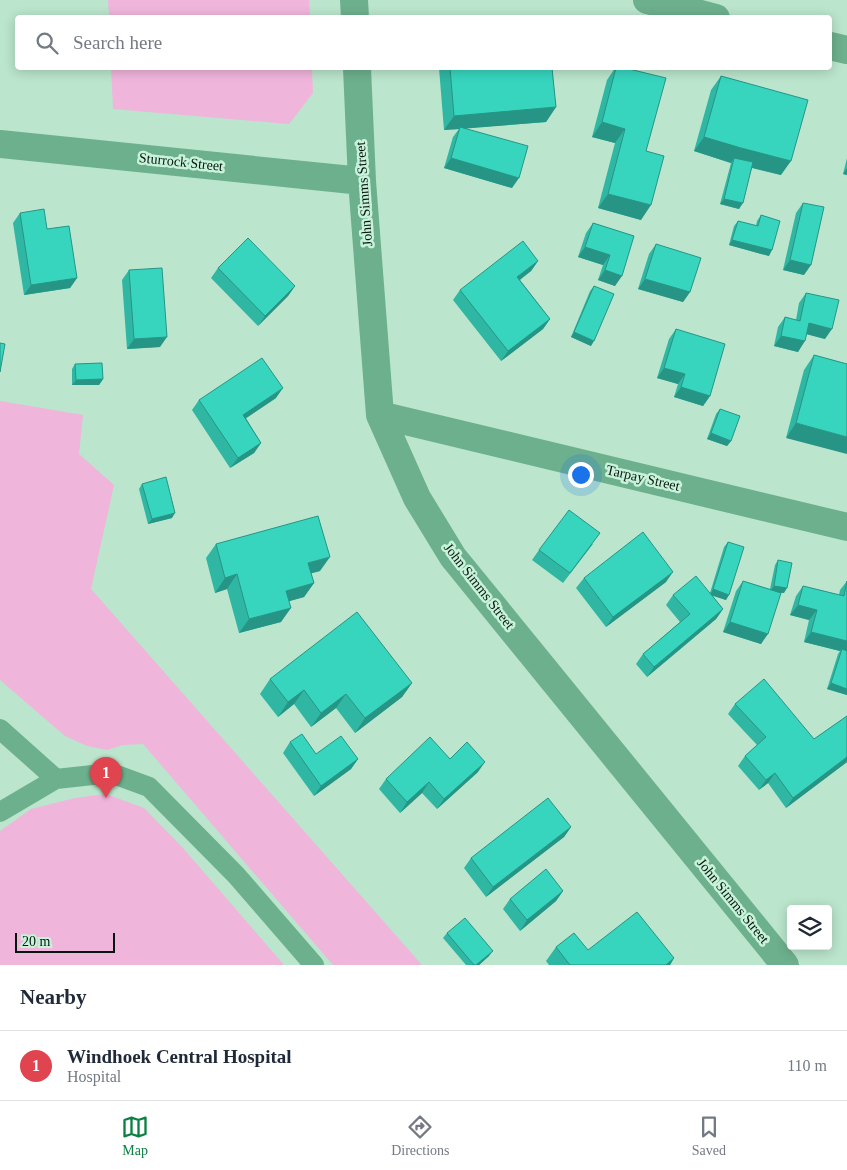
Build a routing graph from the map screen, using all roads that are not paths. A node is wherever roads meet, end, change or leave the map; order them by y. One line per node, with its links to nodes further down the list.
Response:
1 (354, 0): 3 (street)
2 (647, 0): 4 (street)
3 (355, 15)
4 (704, 15)
5 (832, 46): 6 (street)
6 (847, 50)
7 (357, 70): 9 (street, John Simms Street)
8 (0, 144): 9 (street, Sturrock Street)
9 (362, 181): 10 (street, John Simms Street)
10 (380, 415): 11 (street, Tarpay Street); 16 (street, John Simms Street)
11 (847, 527)
12 (0, 729): 13 (lane)
13 (56, 779): 14 (lane); 15 (lane)
14 (0, 812)
15 (314, 965)
16 (785, 965)

